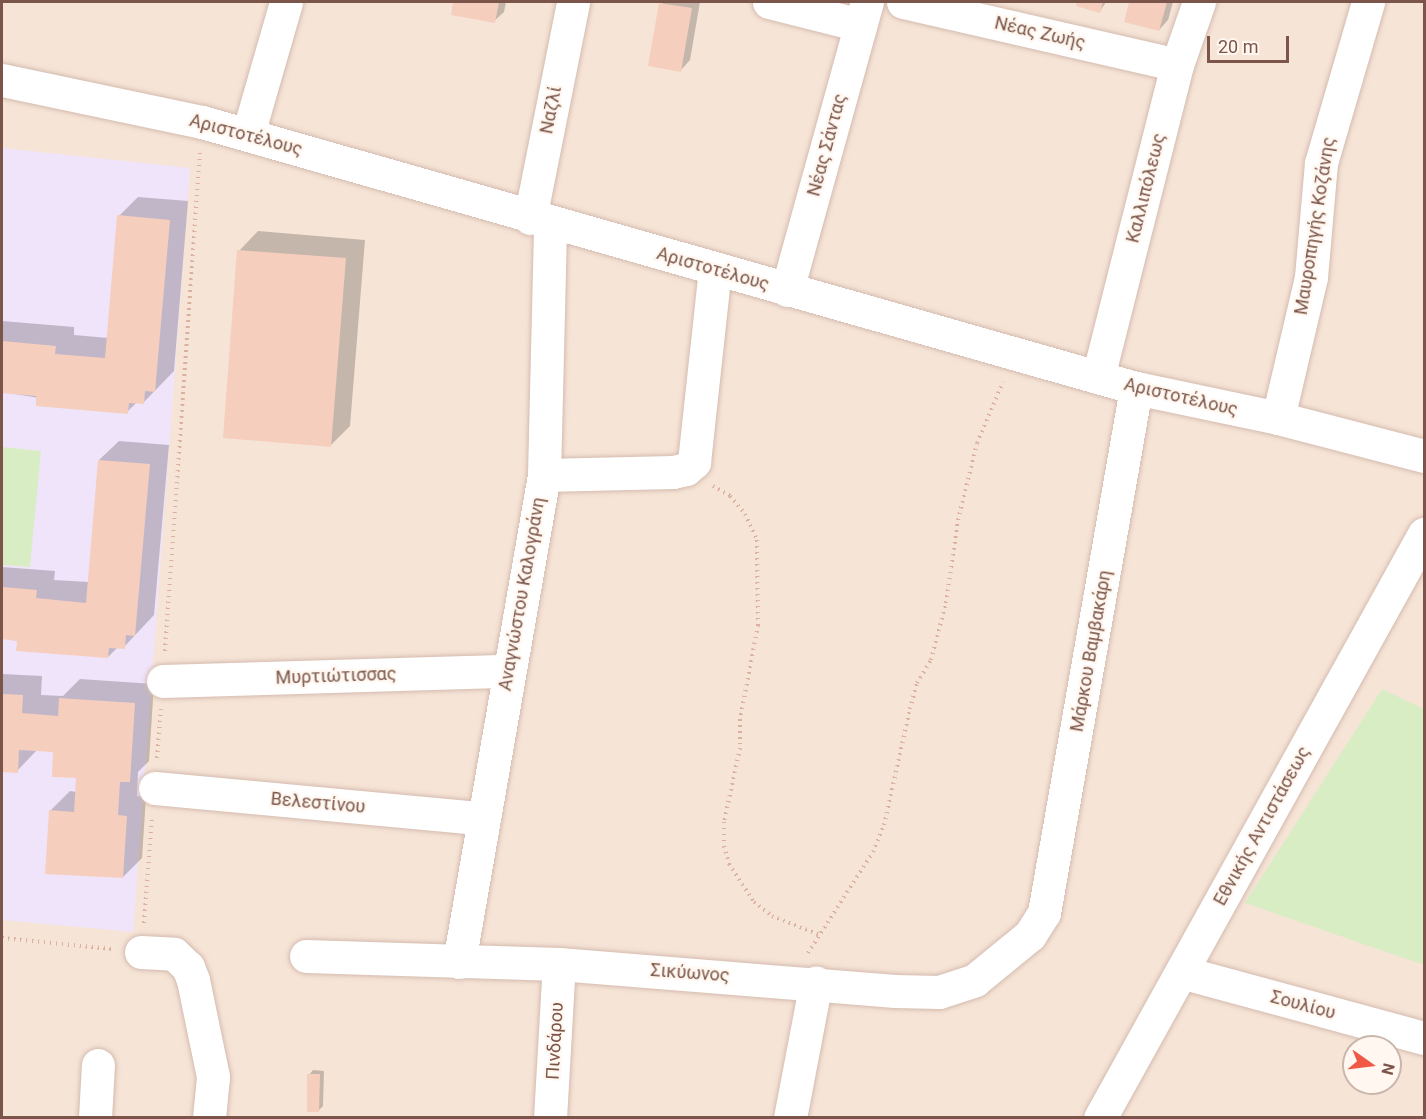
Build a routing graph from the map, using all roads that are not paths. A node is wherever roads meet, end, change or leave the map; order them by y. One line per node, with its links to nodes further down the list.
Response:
1 (286, 2): 10 (street)
2 (573, 2): 11 (street, Ναζλί)
3 (769, 2): 7 (street)
4 (903, 2): 8 (street, Νέας Ζωής)
5 (1199, 2): 8 (street, Καλλιπόλεως)
6 (1368, 2): 16 (street, Μαυροπηγής Κοζάνης)
7 (863, 13): 13 (street, Νέας Σάντας)
8 (1177, 65): 14 (street, Καλλιπόλεως)
9 (2, 80): 10 (street, Αριστοτέλους)
10 (248, 134): 11 (street, Αριστοτέλους)
11 (540, 221): 12 (street, Αριστοτέλους); 18 (street, Αναγνώστου Καλογράνη)
12 (715, 269): 13 (street, Αριστοτέλους); 18 (street)
13 (788, 290): 14 (street, Αριστοτέλους)
14 (1098, 377): 15 (street, Αριστοτέλους)
15 (1136, 388): 16 (street, Αριστοτέλους); 24 (street, Μάρκου Βαμβακάρη)
16 (1278, 418): 17 (street, Αριστοτέλους)
17 (1425, 456)
18 (544, 475): 20 (street, Αναγνώστου Καλογράνη)
19 (1425, 534): 29 (street, Εθνικής Αντιστάσεως)
20 (509, 671): 21 (street, Μυρτιώτισσας); 23 (street, Αναγνώστου Καλογράνη)
21 (163, 681)
22 (154, 788): 23 (street, Βελεστίνου)
23 (481, 818): 27 (street, Αναγνώστου Καλογράνη)
24 (1044, 913): 30 (street, Σικύωνος)
25 (141, 952): 34 (street)
26 (306, 956): 27 (street, Σικύωνος)
27 (459, 962): 28 (street, Σικύωνος)
28 (559, 964): 30 (street, Σικύωνος); 35 (street, Πινδάρου)
29 (1181, 972): 31 (street, Σουλίου); 37 (street, Εθνικής Αντιστάσεως)
30 (804, 981): 36 (street)
31 (1425, 1038)
32 (98, 1065): 33 (street)
33 (95, 1118)
34 (209, 1118)
35 (550, 1118)
36 (790, 1118)
37 (1100, 1118)

